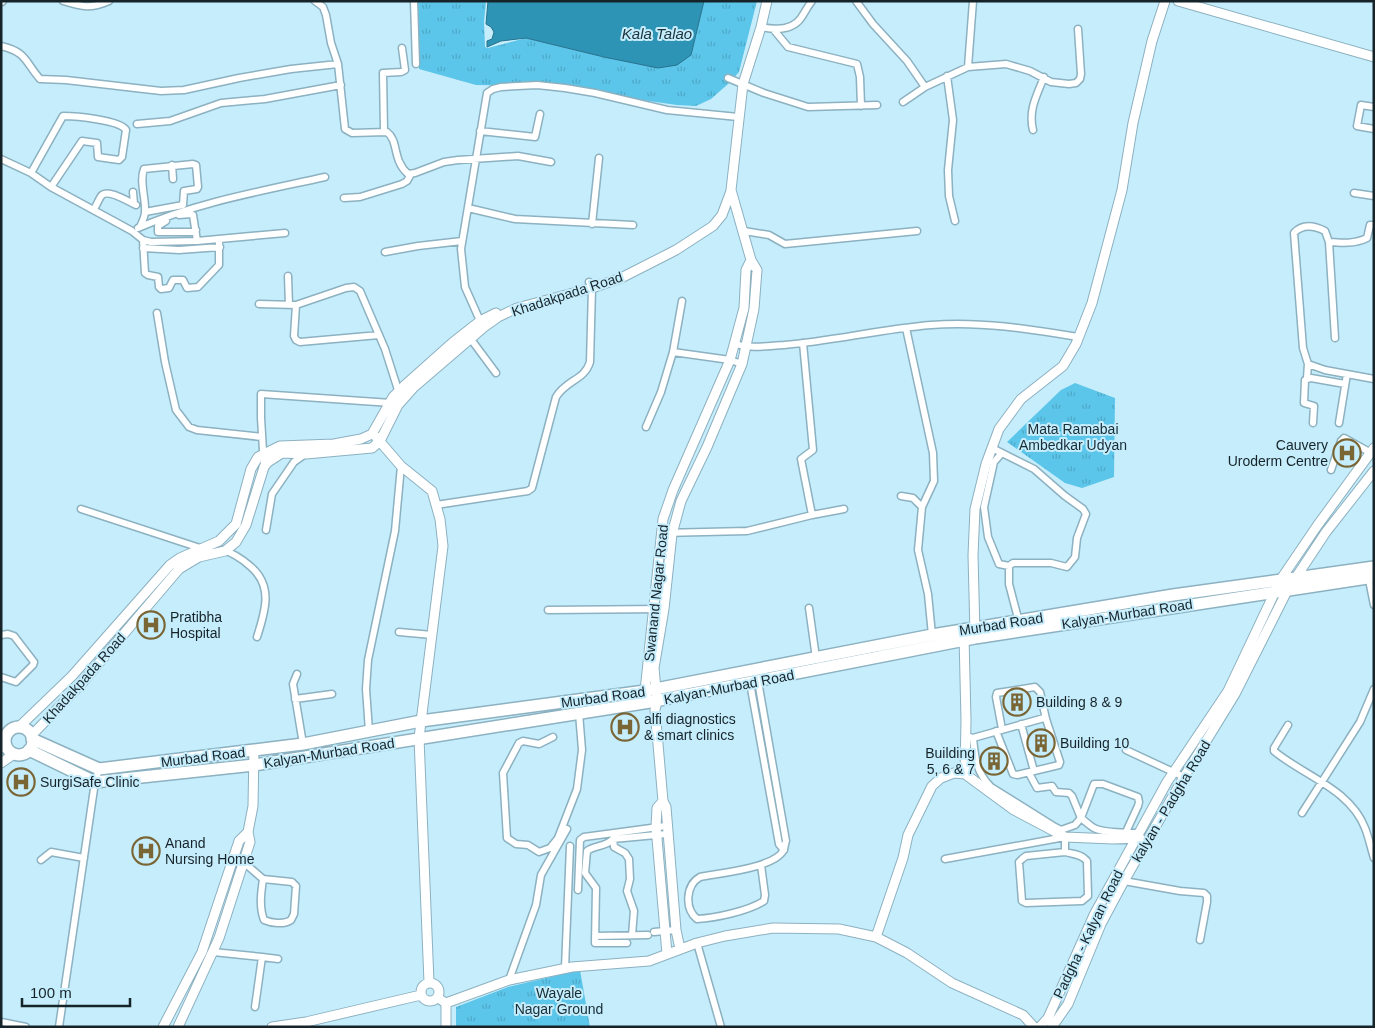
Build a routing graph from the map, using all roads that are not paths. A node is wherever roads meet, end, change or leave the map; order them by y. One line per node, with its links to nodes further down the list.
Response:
1 (63, 1): 2 (street)
2 (109, 1)
3 (315, 1): 17 (street)
4 (414, 1): 18 (street)
5 (767, 1): 11 (street, Swanand Nagar Road)
6 (812, 1): 13 (street)
7 (856, 1): 25 (street)
8 (973, 1): 19 (street)
9 (1165, 1): 93 (street)
10 (1178, 1): 16 (street)
11 (761, 27): 13 (street); 23 (street, Swanand Nagar Road)
12 (1078, 29): 21 (street)
13 (774, 30): 28 (street)
14 (1, 46): 17 (street)
15 (402, 48): 35 (street)
16 (1374, 56)
17 (338, 64): 24 (street)
18 (416, 64)
19 (968, 67): 20 (street); 21 (street)
20 (947, 76): 25 (street); 57 (street)
21 (1044, 77): 34 (street)
22 (728, 78): 23 (street)
23 (742, 84): 28 (street); 31 (street, Swanand Nagar Road)
24 (341, 85): 32 (street); 35 (street)
25 (924, 87): 26 (street)
26 (903, 102)
27 (877, 105): 28 (street)
28 (862, 106)
29 (1374, 107): 33 (street)
30 (540, 114): 36 (street)
31 (738, 117): 36 (street); 47 (street, Swanand Nagar Road)
32 (137, 124)
33 (1374, 129)
34 (1033, 130)
35 (384, 131): 43 (street)
36 (480, 131): 39 (street)
37 (1, 158): 42 (street)
38 (599, 158): 58 (street)
39 (476, 159): 40 (street); 43 (street); 52 (street)
40 (551, 162)
41 (172, 165): 45 (street); 54 (street); 54 (street)
42 (31, 173): 46 (street); 46 (street)
43 (411, 174): 51 (street)
44 (325, 177): 61 (street)
45 (173, 179)
46 (51, 186): 53 (street)
47 (731, 190): 55 (street, Swanand Nagar Road); 56 (street)
48 (133, 192): 53 (street)
49 (1354, 192): 50 (street)
50 (1374, 196)
51 (344, 198)
52 (468, 208): 58 (street); 71 (street)
53 (94, 209): 63 (street)
54 (145, 212): 61 (street)
55 (740, 217): 56 (street); 65 (street, Swanand Nagar Road)
56 (719, 218): 83 (street, Khadakpada Road)
57 (956, 222)
58 (592, 224): 59 (street)
59 (633, 225)
60 (1374, 225): 73 (street)
61 (140, 227): 63 (street)
62 (196, 230): 64 (street); 64 (street); 70 (street)
63 (132, 231): 69 (street)
64 (158, 232): 72 (street)
65 (744, 232): 66 (street); 80 (street, Swanand Nagar Road)
66 (918, 232)
67 (285, 234): 68 (street)
68 (219, 239): 70 (street); 75 (street)
69 (143, 240): 74 (street); 76 (street)
70 (201, 241): 72 (street); 77 (street)
71 (462, 241): 78 (street); 90 (street)
72 (158, 242): 74 (street)
73 (1329, 242): 95 (street); 103 (street)
74 (151, 245): 76 (street); 77 (street); 79 (street)
75 (220, 247): 76 (street); 77 (street)
76 (143, 248)
77 (204, 252)
78 (385, 252)
79 (151, 256)
80 (751, 260): 82 (street, Swanand Nagar Road); 84 (street, Swanand Nagar Road)
81 (288, 276): 87 (street)
82 (745, 284): 84 (street); 88 (street, Swanand Nagar Road)
83 (590, 285): 90 (street, Khadakpada Road); 131 (street)
84 (755, 285): 88 (street, Swanand Nagar Road)
85 (682, 301): 99 (street)
86 (258, 304): 87 (street)
87 (293, 305): 92 (street); 92 (street)
88 (749, 309): 97 (street, Swanand Nagar Road); 98 (street, Swanand Nagar Road)
89 (158, 313): 115 (street)
90 (482, 324): 94 (street, Khadakpada Road); 100 (street, Khadakpada Road)
91 (906, 328): 93 (street); 96 (street); 132 (street)
92 (379, 335): 109 (street)
93 (1078, 337): 119 (street)
94 (470, 338): 100 (street, Khadakpada Road); 104 (street)
95 (1335, 338)
96 (804, 343): 98 (street); 135 (street)
97 (735, 344): 98 (street); 101 (street, Swanand Nagar Road)
98 (747, 348): 102 (street, Swanand Nagar Road)
99 (673, 352): 101 (street); 113 (street)
100 (444, 355): 109 (street, Khadakpada Road)
101 (730, 360): 102 (street); 129 (street, Swanand Nagar Road)
102 (742, 364): 130 (street, Swanand Nagar Road)
103 (1308, 364): 105 (street); 106 (street)
104 (496, 373)
105 (1347, 374): 107 (street); 108 (street)
106 (1307, 378): 108 (street); 111 (street)
107 (1374, 380)
108 (1346, 384): 112 (street)
109 (401, 395): 110 (street, Khadakpada Road); 116 (street, Khadakpada Road)
110 (391, 403): 114 (street, Khadakpada Road); 115 (street)
111 (1313, 423)
112 (1340, 423)
113 (646, 427)
114 (372, 434): 116 (street); 118 (street)
115 (262, 437): 121 (street)
116 (380, 441): 118 (street); 124 (street)
117 (312, 444): 118 (street); 121 (street); 122 (street)
118 (358, 444): 122 (street)
119 (992, 448): 123 (street); 160 (street)
120 (1373, 452): 126 (street); 136 (street)
121 (262, 454): 125 (street); 141 (street, Khadakpada Road)
122 (306, 454): 125 (street); 137 (street)
123 (1001, 454): 143 (street); 143 (street)
124 (401, 466): 131 (street); 183 (street)
125 (264, 467): 142 (street)
126 (1331, 470)
127 (1374, 471): 138 (street)
128 (901, 496): 132 (street)
129 (670, 498): 130 (street); 139 (street, Swanand Nagar Road)
130 (681, 501): 140 (street, Swanand Nagar Road)
131 (436, 505): 162 (street)
132 (922, 507): 163 (street)
133 (81, 509): 141 (street)
134 (844, 509): 135 (street)
135 (812, 515): 140 (street)
136 (1317, 526): 138 (street); 145 (street)
137 (266, 530)
138 (1326, 532): 146 (street)
139 (662, 533): 140 (street); 147 (street, Swanand Nagar Road)
140 (672, 534): 147 (street, Swanand Nagar Road)
141 (202, 549): 142 (street); 149 (street, Khadakpada Road)
142 (225, 551): 151 (street, Khadakpada Road); 164 (street)
143 (1009, 566): 158 (street)
144 (1371, 573): 146 (highway, Murbad Road); 148 (highway, Kalyan-Murbad Road); 152 (street)
145 (1281, 579): 146 (highway, Murbad Road); 150 (street); 157 (highway, Murbad Road)
146 (1295, 579): 148 (street, kalyan - Padgha Road)
147 (662, 580): 153 (street, Swanand Nagar Road); 155 (street, Swanand Nagar Road)
148 (1287, 591): 150 (highway, Kalyan-Murbad Road); 173 (street, kalyan - Padgha Road)
149 (146, 592): 151 (street); 167 (street, Khadakpada Road)
150 (1274, 592): 157 (highway, Kalyan-Murbad Road); 173 (street)
151 (154, 598): 170 (street, Khadakpada Road)
152 (1374, 605)
153 (654, 608): 155 (street); 156 (street); 176 (street, Swanand Nagar Road)
154 (809, 608): 166 (street)
155 (664, 609): 176 (street, Swanand Nagar Road)
156 (548, 610)
157 (1103, 612): 158 (highway, Murbad Road); 160 (highway, Kalyan-Murbad Road)
158 (1019, 622): 160 (highway, Murbad Road)
159 (399, 632): 162 (street)
160 (969, 634): 163 (highway, Murbad Road); 165 (highway, Kalyan-Murbad Road); 188 (street)
161 (1, 635): 169 (street)
162 (432, 635): 179 (street)
163 (932, 635): 165 (highway, Murbad Road)
164 (257, 637)
165 (860, 656): 166 (highway, Murbad Road); 171 (highway, Kalyan-Murbad Road)
166 (816, 658): 176 (highway, Murbad Road)
167 (75, 672): 170 (street); 186 (street, Khadakpada Road)
168 (297, 674): 175 (street)
169 (1, 677)
170 (84, 680): 189 (street, Khadakpada Road)
171 (754, 682): 176 (highway, Kalyan-Murbad Road); 222 (street)
172 (1374, 689): 201 (street)
173 (1231, 693): 184 (street, kalyan - Padgha Road)
174 (332, 694): 175 (street)
175 (296, 698): 190 (street)
176 (652, 699): 177 (highway, Kalyan-Murbad Road); 179 (highway, Murbad Road); 202 (street)
177 (579, 713): 185 (street); 187 (highway, Kalyan-Murbad Road)
178 (1046, 718): 180 (street); 182 (street); 196 (street)
179 (421, 721): 183 (highway, Murbad Road); 187 (street)
180 (1021, 724): 182 (street); 196 (street)
181 (1288, 725): 201 (street)
182 (999, 730): 188 (street); 196 (street)
183 (369, 731): 190 (highway, Murbad Road)
184 (1205, 734): 197 (street, Padgha - Kalyan Road); 199 (street, kalyan - Padgha Road)
185 (553, 737)
186 (7, 738): 189 (highway); 189 (highway); 193 (street, Khadakpada Road)
187 (419, 738): 194 (highway, Kalyan-Murbad Road); 243 (street)
188 (969, 738): 198 (street); 204 (street)
189 (31, 742): 195 (highway); 200 (highway)
190 (303, 744): 191 (highway, Murbad Road)
191 (254, 750): 194 (street); 195 (highway, Murbad Road)
192 (1126, 750): 197 (street)
193 (1, 763)
194 (254, 765): 200 (highway, Kalyan-Murbad Road); 208 (street)
195 (99, 769): 200 (street)
196 (1031, 772): 204 (street)
197 (1174, 772): 199 (street); 210 (street, Padgha - Kalyan Road)
198 (965, 774): 211 (street); 232 (street)
199 (1184, 777): 212 (street, kalyan - Padgha Road)
200 (95, 782): 217 (street)
201 (1321, 782): 203 (street); 214 (street)
202 (663, 801): 206 (street); 207 (street)
203 (1302, 812)
204 (1081, 818): 209 (street); 209 (street)
205 (567, 829): 242 (street)
206 (667, 830): 207 (street); 228 (street)
207 (656, 831): 213 (street); 225 (street); 229 (street)
208 (248, 832): 221 (street); 252 (street)
209 (1126, 832): 210 (street)
210 (1137, 835): 211 (street); 212 (street); 226 (street, Padgha - Kalyan Road)
211 (1065, 836): 216 (street); 219 (street)
212 (1148, 838): 224 (street, kalyan - Padgha Road)
213 (613, 839): 230 (street); 231 (street)
214 (1372, 843): 218 (street)
215 (570, 846): 241 (street)
216 (1065, 852): 216 (street)
217 (84, 858): 220 (street); 251 (street)
218 (1374, 858)
219 (945, 859)
220 (41, 860)
221 (242, 865): 223 (street); 237 (street)
222 (761, 866): 222 (street)
223 (263, 879): 223 (street)
224 (1124, 881): 227 (street, kalyan - Padgha Road); 233 (street)
225 (578, 890)
226 (1092, 919): 227 (street); 258 (street, Padgha - Kalyan Road)
227 (1101, 924): 259 (street, kalyan - Padgha Road)
228 (676, 930): 229 (street); 236 (street)
229 (665, 931): 230 (street); 238 (street)
230 (632, 935): 231 (street)
231 (595, 936): 234 (street)
232 (876, 937): 235 (street); 257 (street)
233 (1200, 940)
234 (627, 943)
235 (697, 943): 236 (street); 256 (street)
236 (680, 949): 238 (street)
237 (212, 952): 239 (street); 253 (street)
238 (667, 954): 241 (street)
239 (262, 957): 240 (street); 247 (street)
240 (278, 960)
241 (565, 968): 242 (street)
242 (509, 980): 246 (street)
243 (429, 982): 244 (street); 245 (street)
244 (421, 995): 245 (street); 249 (street)
245 (436, 998): 246 (street)
246 (446, 1003): 255 (street)
247 (256, 1006)
248 (1, 1022): 250 (street)
249 (306, 1024): 254 (street)
250 (26, 1027)
251 (59, 1027)
252 (164, 1027)
253 (178, 1027)
254 (272, 1027)
255 (446, 1027)
256 (721, 1027)
257 (1034, 1027)
258 (1040, 1027)
259 (1052, 1027)

